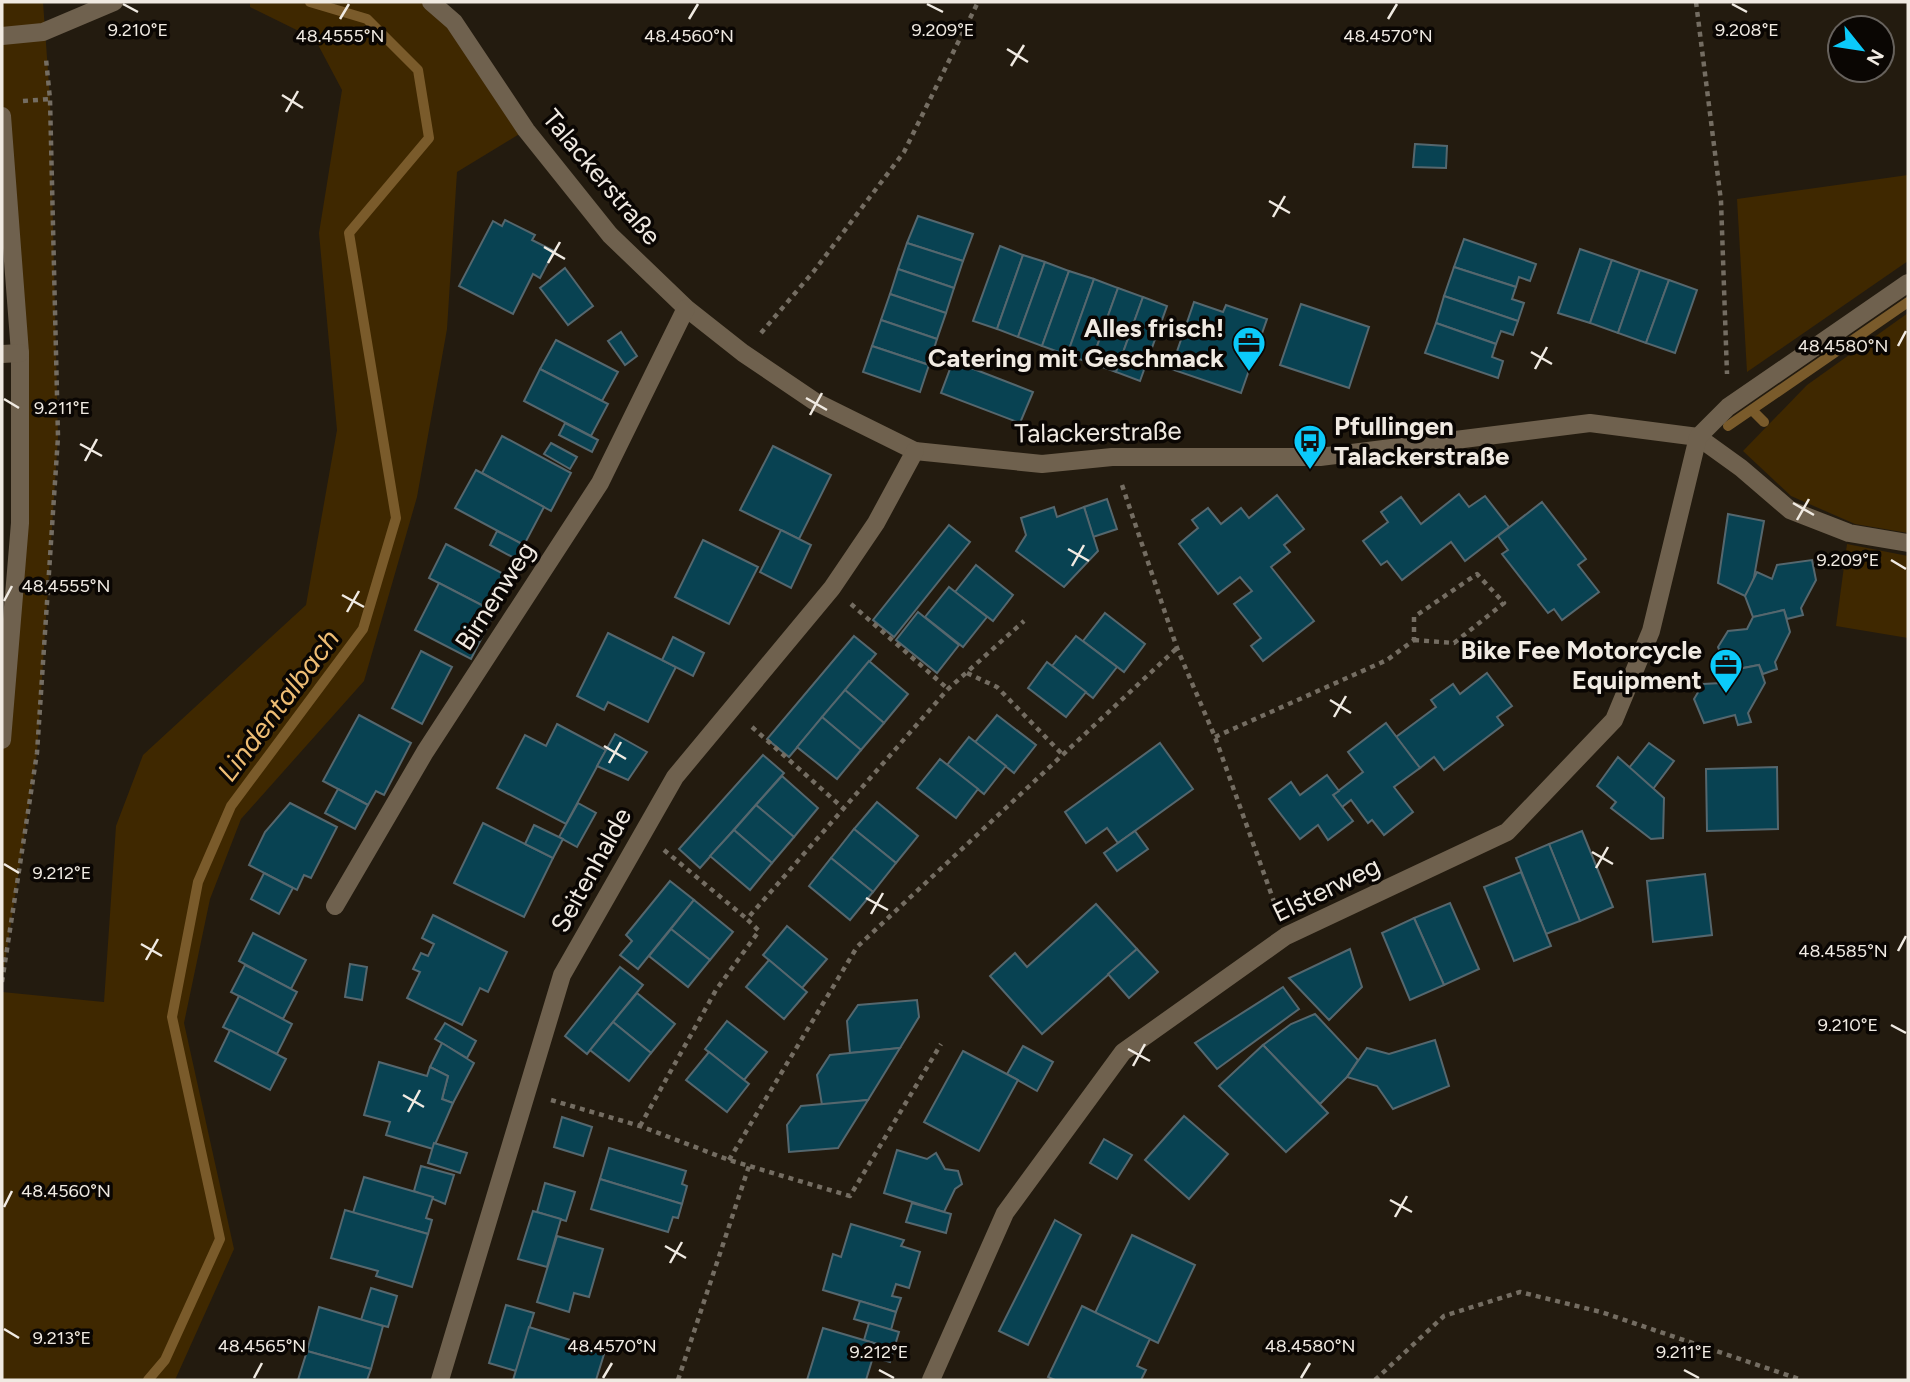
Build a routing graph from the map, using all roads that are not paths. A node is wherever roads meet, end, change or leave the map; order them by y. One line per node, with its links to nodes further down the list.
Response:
1 (114, 2): 3 (street)
2 (431, 2): 6 (street, Talackerstraße)
3 (2, 36)
4 (2, 116): 7 (street)
5 (1908, 283): 8 (street)
6 (686, 308): 9 (street, Talackerstraße); 12 (street, Birnenweg)
7 (11, 354): 11 (street)
8 (1698, 437): 9 (street, Talackerstraße); 10 (street); 14 (street, Elsterweg)
9 (915, 451): 13 (street, Seitenhalde)
10 (1908, 543)
11 (2, 740)
12 (335, 906)
13 (440, 1380)
14 (931, 1380)

